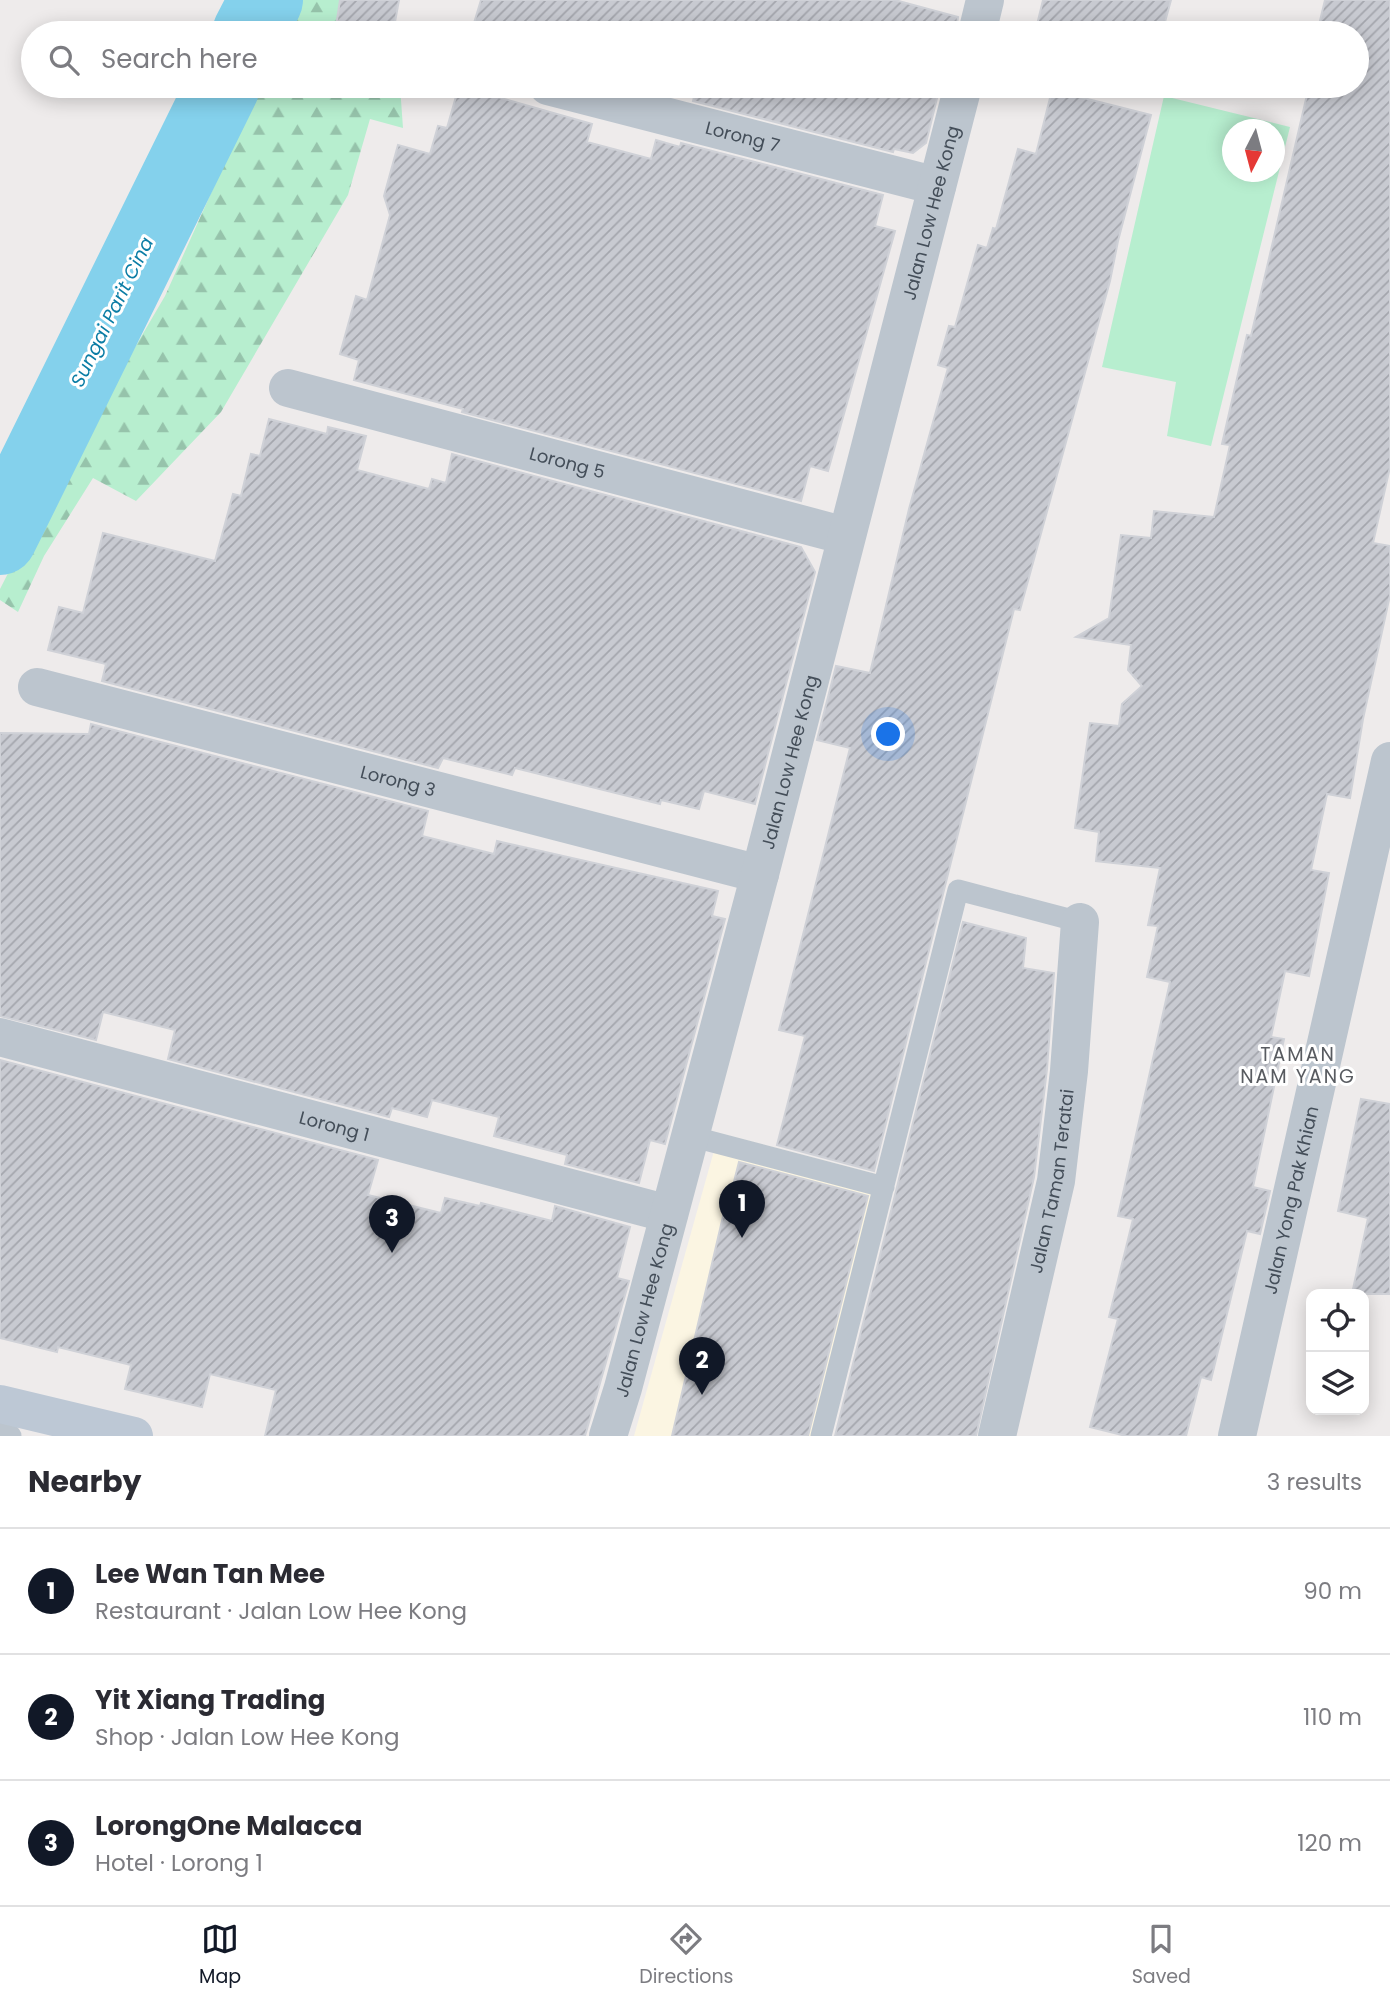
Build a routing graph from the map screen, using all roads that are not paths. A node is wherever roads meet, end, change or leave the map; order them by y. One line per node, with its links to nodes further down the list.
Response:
1 (985, 0): 2 (street)
2 (980, 21)
3 (595, 98): 5 (street, Lorong 7)
4 (960, 98): 5 (street, Jalan Low Hee Kong)
5 (937, 186): 7 (street, Jalan Low Hee Kong)
6 (288, 388): 7 (street, Lorong 5)
7 (846, 536): 10 (street, Jalan Low Hee Kong)
8 (37, 687): 10 (street, Lorong 3)
9 (1390, 761): 23 (street, Jalan Yong Pak Khian)
10 (760, 874): 13 (street, Jalan Low Hee Kong)
11 (1080, 922): 14 (lane); 22 (street, Jalan Taman Teratai)
12 (0, 1037): 15 (street, Lorong 1)
13 (690, 1136): 14 (lane); 15 (street, Jalan Low Hee Kong)
14 (884, 1188): 21 (lane)
15 (669, 1214): 20 (street, Jalan Low Hee Kong)
16 (0, 1404): 19 (main road)
17 (0, 1422): 18 (lane)
18 (11, 1436)
19 (134, 1436)
20 (608, 1436)
21 (821, 1436)
22 (997, 1436)
23 (1237, 1436)

